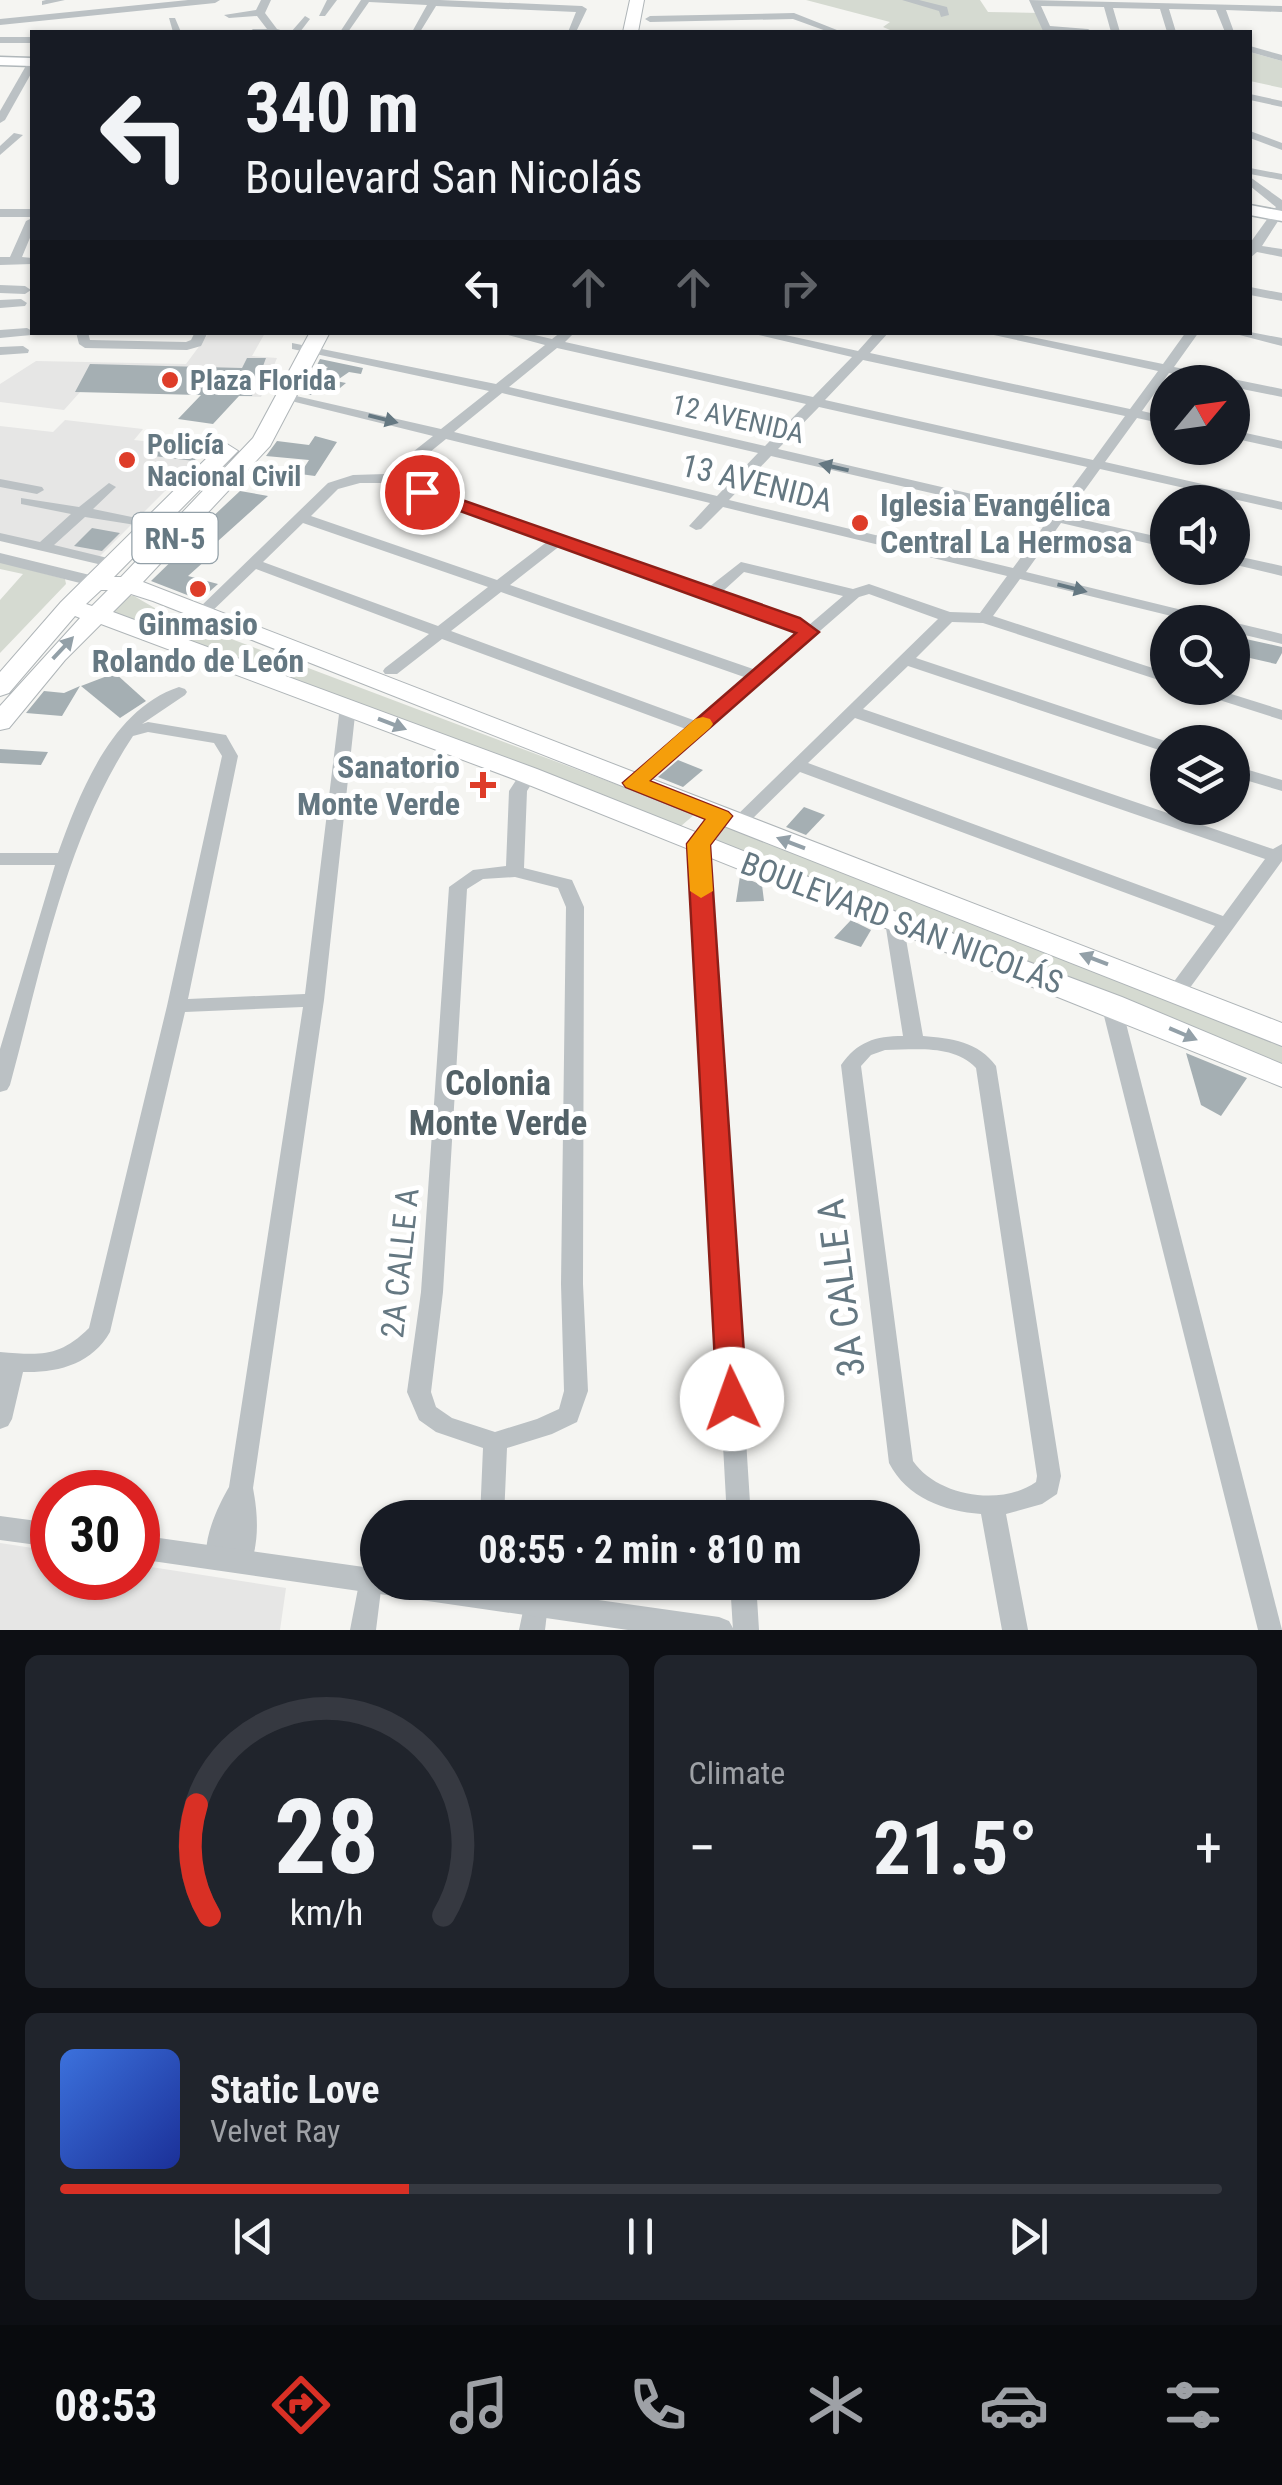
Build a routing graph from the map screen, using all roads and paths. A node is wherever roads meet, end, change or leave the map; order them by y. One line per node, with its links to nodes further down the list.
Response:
1 (60, 0): 10 (street)
2 (116, 0): 19 (street)
3 (215, 0): 14 (street)
4 (266, 0): 20 (street)
5 (332, 0): 21 (street)
6 (369, 0): 12 (street); 34 (street)
7 (641, 0): 30 (main road)
8 (654, 0): 30 (main road)
9 (907, 0): 23 (street)
10 (45, 1): 26 (street)
11 (434, 1): 12 (street); 35 (street); 36 (street)
12 (404, 2): 25 (street)
13 (1035, 2): 15 (street); 38 (street)
14 (172, 3): 19 (street)
15 (1108, 6): 16 (street); 39 (street)
16 (1164, 7): 17 (street); 40 (street)
17 (1220, 8): 18 (street); 41 (street)
18 (1278, 9): 29 (street)
19 (124, 12): 26 (street)
20 (260, 12): 22 (street); 32 (street)
21 (322, 14)
22 (229, 15)
23 (944, 15)
24 (1, 18): 26 (street)
25 (394, 18)
26 (46, 19)
27 (305, 19): 33 (street)
28 (172, 20): 31 (street)
29 (1282, 22)
30 (640, 26): 37 (street)
31 (176, 30)
32 (273, 30)
33 (297, 30)
34 (346, 30)
35 (417, 30)
36 (573, 30)
37 (832, 30)
38 (1060, 30)
39 (1114, 30)
40 (1170, 30)
41 (1228, 30)
42 (0, 40): 43 (street)
43 (19, 40): 44 (street); 47 (street)
44 (30, 40)
45 (1252, 50): 46 (street)
46 (1282, 58)
47 (4, 61): 48 (main road)
48 (30, 63)
49 (30, 67): 52 (street)
50 (1252, 101): 51 (street)
51 (1282, 105)
52 (0, 120)
53 (18, 135): 56 (street)
54 (1252, 135): 55 (street)
55 (1282, 147)
56 (0, 152)
57 (1252, 172): 58 (street)
58 (1282, 177)
59 (1252, 182): 61 (street)
60 (1252, 208): 61 (main road)
61 (1281, 211): 65 (street)
62 (0, 212): 63 (street)
63 (30, 214)
64 (30, 218): 67 (street)
65 (1252, 249): 66 (street)
66 (1282, 252)
67 (7, 261)
68 (0, 290): 71 (street)
69 (1252, 291): 70 (street)
70 (1282, 297)
71 (0, 304)
72 (28, 332): 73 (street)
73 (0, 334)
74 (200, 335): 82 (street)
75 (516, 335): 85 (street)
76 (566, 335): 85 (street)
77 (766, 335): 88 (street)
78 (880, 335): 88 (street)
79 (1001, 335): 90 (street)
80 (1191, 335): 89 (street)
81 (1248, 335): 84 (street)
82 (82, 338)
83 (308, 340): 92 (street, 12 AVENIDA); 95 (main road, RN-5); 97 (main road, RN-5)
84 (1282, 342)
85 (555, 344): 92 (street); 96 (street)
86 (0, 350): 87 (street)
87 (23, 350)
88 (860, 356): 96 (street); 98 (street)
89 (1169, 365)
90 (1150, 366)
91 (1250, 387): 94 (street)
92 (500, 389): 100 (street); 104 (street, 12 AVENIDA)
93 (1150, 391): 98 (street)
94 (1282, 393)
95 (288, 396): 100 (street, 13 AVENIDA, one-way to 100); 102 (main road, RN-5)
96 (816, 402): 104 (street); 105 (street)
97 (260, 408): 102 (main road); 114 (main road, RN-5)
98 (1134, 413): 99 (street); 105 (street)
99 (1150, 416)
100 (444, 434): 106 (street); 109 (street, 13 AVENIDA)
101 (1250, 438): 103 (street)
102 (262, 441): 126 (main road, RN-5)
103 (1282, 445)
104 (768, 451): 109 (street); 113 (street, 12 AVENIDA, one-way to 104)
105 (1096, 464): 110 (street); 113 (street)
106 (388, 479): 112 (street); 117 (street)
107 (0, 484): 111 (street)
108 (109, 488): 111 (street)
109 (719, 502): 115 (street); 125 (street, 13 AVENIDA)
110 (1282, 506)
111 (80, 512): 114 (street); 119 (street)
112 (301, 518): 121 (street); 127 (street)
113 (1057, 518): 118 (street, 12 AVENIDA); 125 (street)
114 (156, 526): 126 (main road, RN-5)
115 (696, 526)
116 (0, 537): 119 (street)
117 (558, 540): 127 (street); 128 (street)
118 (1150, 540)
119 (50, 549): 123 (street); 126 (street)
120 (0, 558): 123 (street)
121 (254, 563): 133 (street); 138 (street)
122 (1250, 563): 124 (street)
123 (37, 567): 126 (street)
124 (1282, 571)
125 (1016, 574): 131 (street, 13 AVENIDA, one-way to 131); 135 (street)
126 (113, 577): 130 (main road, BOULEVARD SAN NICOLÁS); 132 (main road, RN-5)
127 (498, 586): 138 (street); 144 (street)
128 (712, 592): 129 (street); 139 (street)
129 (854, 594): 134 (street); 139 (street)
130 (161, 596): 133 (main road, BOULEVARD SAN NICOLÁS); 136 (main road)
131 (1150, 606)
132 (83, 610): 136 (main road, BOULEVARD SAN NICOLÁS); 145 (main road, RN-5); 151 (main road, RN-5, one-way to 132)
133 (202, 613): 158 (main road, BOULEVARD SAN NICOLÁS)
134 (948, 617): 135 (street); 141 (street)
135 (984, 618): 143 (street)
136 (139, 628): 148 (main road, BOULEVARD SAN NICOLÁS)
137 (1250, 631): 140 (street)
138 (439, 632): 142 (street); 152 (street)
139 (809, 632): 144 (street)
140 (1282, 639)
141 (904, 660): 149 (street); 154 (street)
142 (390, 671)
143 (1150, 672)
144 (757, 676): 152 (street)
145 (0, 688)
146 (179, 692): 153 (street)
147 (1250, 705): 150 (street)
148 (348, 706): 156 (main road, BOULEVARD SAN NICOLÁS, one-way to 156); 169 (street)
149 (852, 711): 155 (street); 162 (street)
150 (1282, 715)
151 (0, 722)
152 (698, 728): 158 (street)
153 (129, 732): 164 (street); 171 (street)
154 (1150, 742)
155 (796, 765): 160 (street); 167 (street)
156 (528, 776): 161 (main road, BOULEVARD SAN NICOLÁS); 165 (street)
157 (1250, 776): 159 (street)
158 (634, 783): 160 (main road, BOULEVARD SAN NICOLÁS)
159 (1282, 786)
160 (729, 820): 161 (street); 168 (main road, BOULEVARD SAN NICOLÁS, one-way to 160)
161 (698, 844): 166 (main road, BOULEVARD SAN NICOLÁS); 180 (street)
162 (1279, 853): 167 (street)
163 (0, 859): 164 (street)
164 (66, 859): 175 (street)
165 (515, 871): 178 (street); 178 (street, 2A CALLE A)
166 (894, 922): 170 (main road, BOULEVARD SAN NICOLÁS); 173 (street)
167 (1228, 924): 168 (street)
168 (1178, 992): 172 (main road, BOULEVARD SAN NICOLÁS)
169 (314, 1000): 171 (street); 185 (street)
170 (1112, 1004): 174 (main road, BOULEVARD SAN NICOLÁS, one-way to 174); 195 (street)
171 (176, 1006): 176 (street)
172 (1282, 1035)
173 (914, 1043): 181 (street); 181 (street, 3A CALLE A)
174 (1282, 1076)
175 (0, 1085)
176 (7, 1361): 177 (street)
177 (0, 1419)
178 (495, 1442): 179 (street)
179 (493, 1500)
180 (738, 1500)
181 (992, 1506): 194 (street)
182 (0, 1528): 183 (street)
183 (30, 1532)
184 (160, 1551): 185 (street)
185 (229, 1560): 186 (street)
186 (360, 1580)
187 (370, 1600): 192 (street)
188 (505, 1600): 190 (street)
189 (744, 1600): 193 (street)
190 (533, 1617): 191 (street)
191 (699, 1629)
192 (363, 1630)
193 (746, 1630)
194 (1015, 1630)
195 (1271, 1630)

